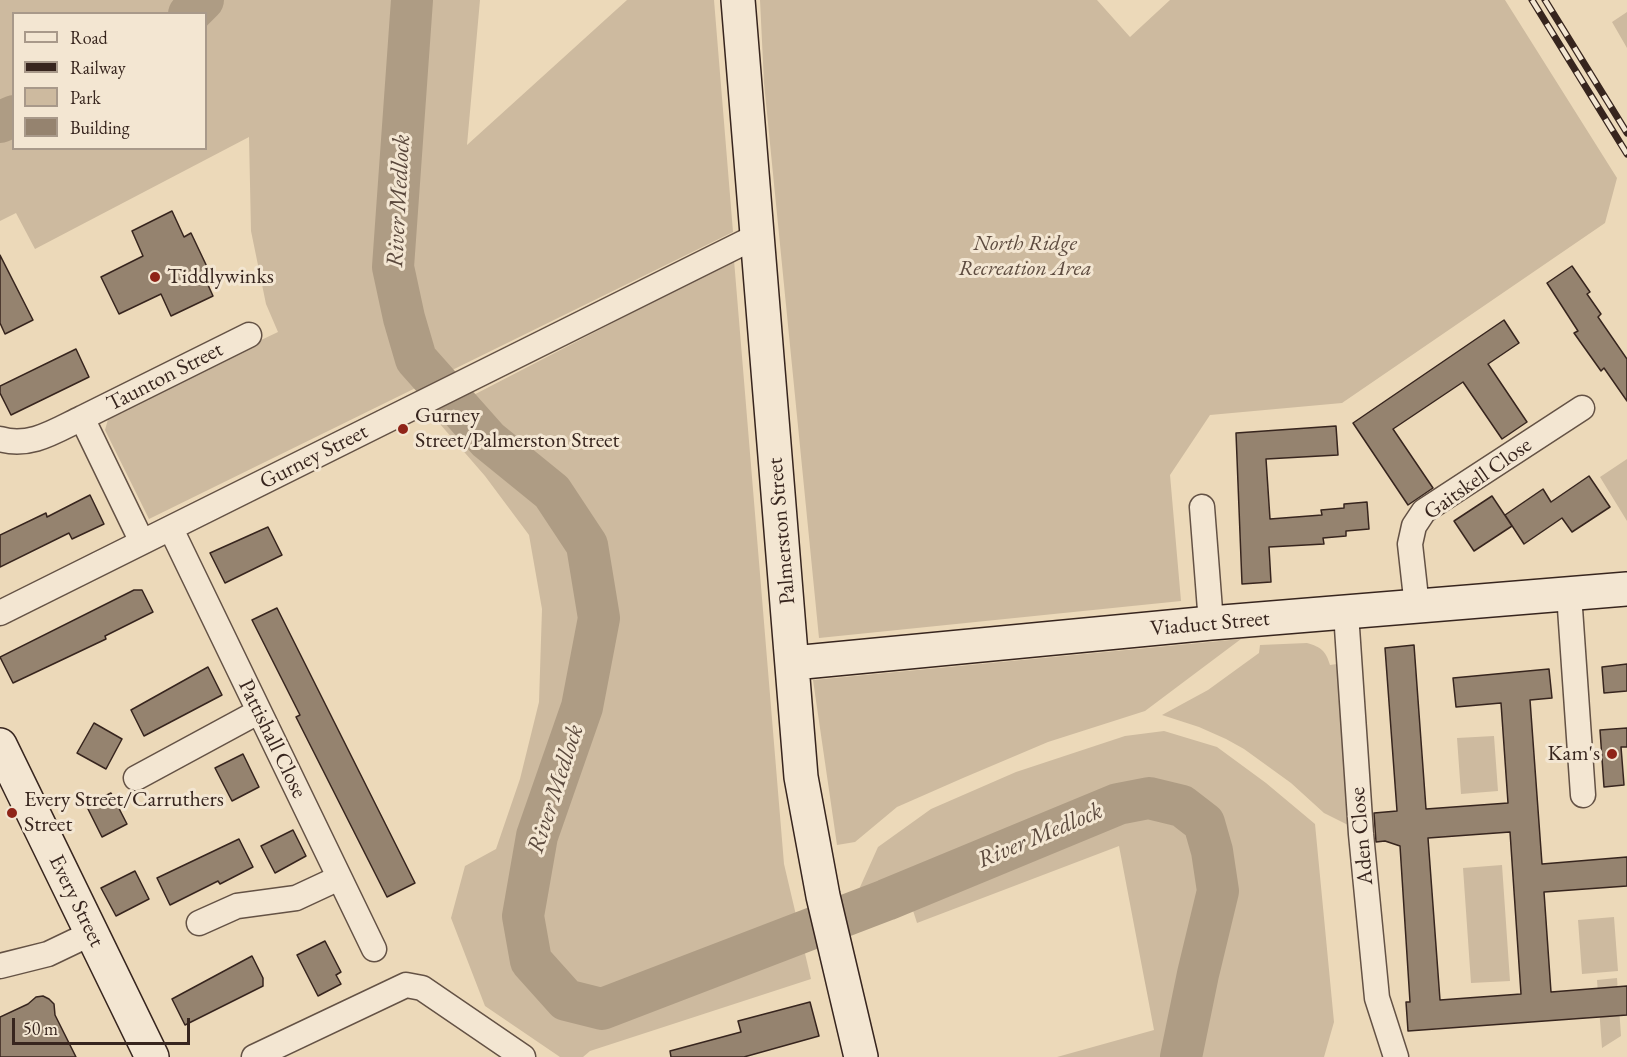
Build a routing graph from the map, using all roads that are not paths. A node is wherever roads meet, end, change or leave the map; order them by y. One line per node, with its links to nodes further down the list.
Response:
1 (738, 0): 2 (street, Palmerston Street)
2 (757, 236): 8 (street, Gurney Street); 16 (street, Palmerston Street)
3 (249, 335): 5 (street, Taunton Street)
4 (1582, 408): 12 (street, Gaitskell Close)
5 (82, 418): 6 (street, Taunton Street); 9 (street)
6 (0, 439)
7 (1202, 507): 15 (street)
8 (171, 529): 9 (street, Gurney Street); 17 (street, Pattishall Close)
9 (142, 542): 13 (street, Gurney Street)
10 (1627, 589): 11 (street, Viaduct Street)
11 (1569, 594): 12 (street, Viaduct Street); 20 (street)
12 (1417, 607): 14 (street, Viaduct Street)
13 (0, 613)
14 (1346, 613): 15 (street, Viaduct Street); 30 (street, Aden Close)
15 (1211, 623): 16 (street, Viaduct Street)
16 (793, 663): 29 (street, Palmerston Street)
17 (258, 712): 19 (street); 21 (street, Pattishall Close)
18 (0, 745): 23 (street, Every Street)
19 (136, 778)
20 (1583, 795)
21 (339, 878): 22 (street); 24 (street, Pattishall Close)
22 (199, 923)
23 (92, 933): 25 (street); 26 (street, Every Street)
24 (374, 949)
25 (0, 966)
26 (152, 1057)
27 (254, 1057): 28 (street)
28 (523, 1057)
29 (861, 1057)
30 (1396, 1057)

